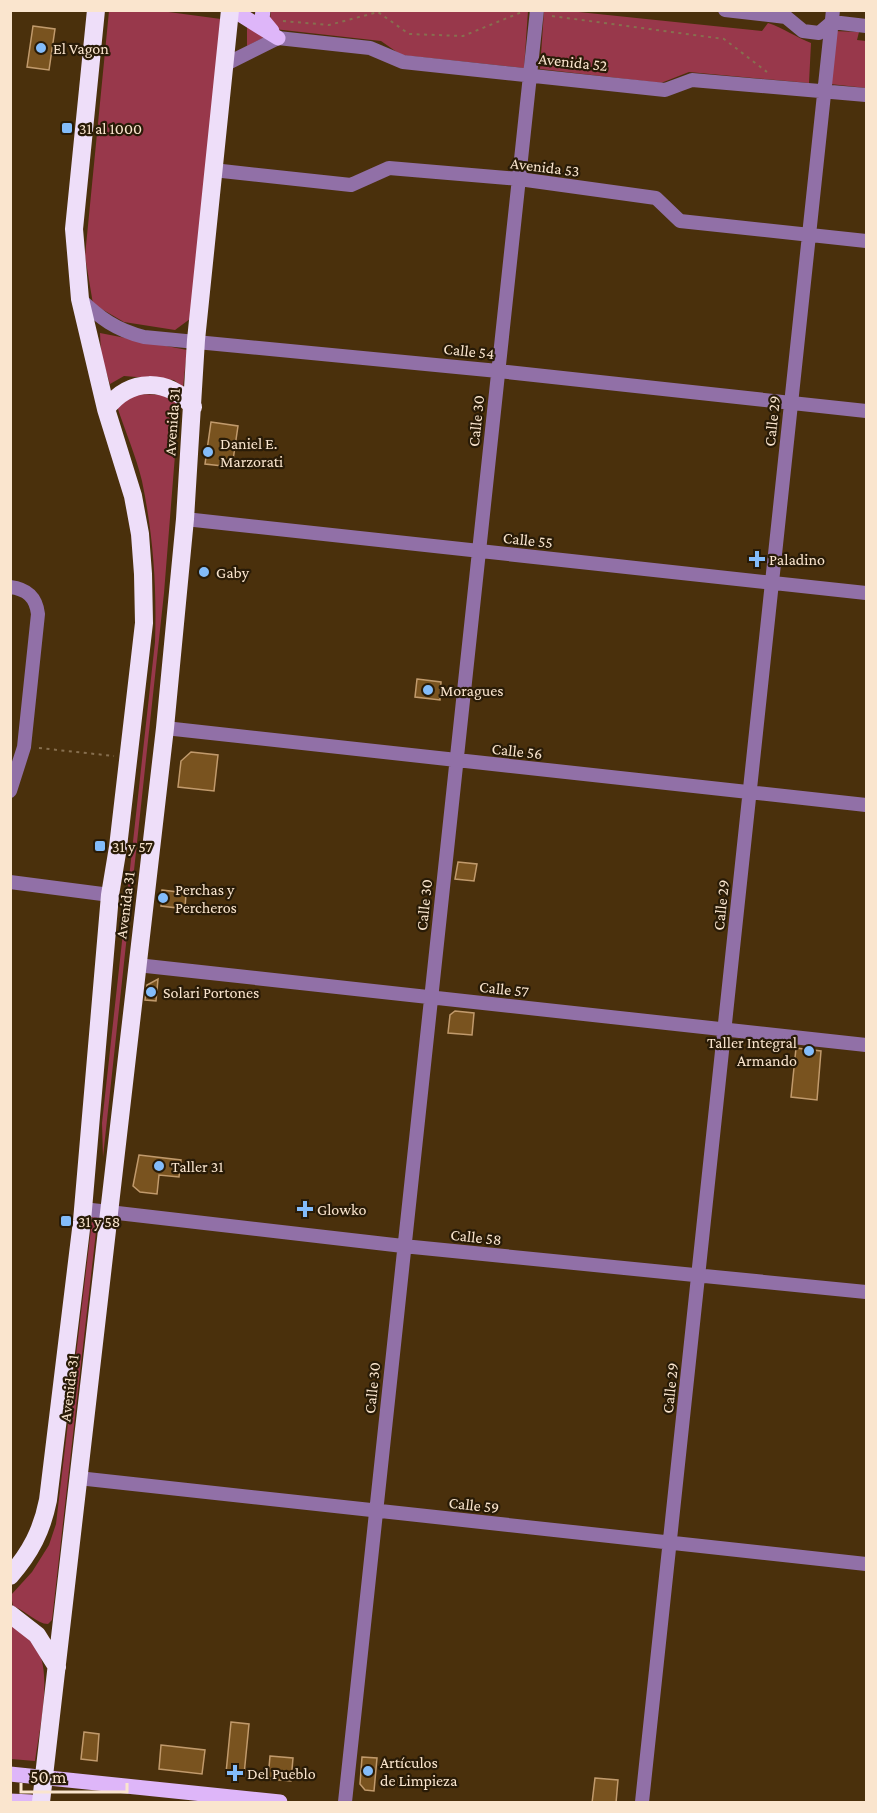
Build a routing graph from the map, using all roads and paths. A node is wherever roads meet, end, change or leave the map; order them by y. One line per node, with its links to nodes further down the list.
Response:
1 (96, 10): 18 (highway, Avenida 31)
2 (231, 10): 8 (main road, Avenida 52); 9 (highway, Avenida 31)
3 (724, 10): 6 (street)
4 (537, 12): 5 (path); 10 (street, Calle 30); 11 (path)
5 (262, 14): 8 (main road)
6 (832, 16): 7 (street); 12 (street, Calle 29)
7 (867, 26)
8 (278, 38): 9 (street); 10 (street, Avenida 52)
9 (224, 65): 14 (highway, Avenida 31)
10 (530, 75): 12 (street, Avenida 52); 15 (street, Calle 30)
11 (774, 78)
12 (824, 90): 13 (street, Avenida 52); 16 (street, Calle 29)
13 (867, 95)
14 (213, 170): 15 (street, Avenida 53); 19 (highway, Avenida 31)
15 (519, 179): 16 (street, Avenida 53); 20 (street, Calle 30)
16 (809, 235): 17 (street, Avenida 53); 21 (street, Calle 29)
17 (867, 241)
18 (80, 299): 19 (street, Calle 54); 23 (highway, Avenida 31)
19 (196, 340): 20 (street, Calle 54); 22 (highway, Avenida 31)
20 (498, 371): 21 (street, Calle 54); 26 (street, Calle 30)
21 (791, 403): 24 (street, Calle 54); 27 (street, Calle 29)
22 (193, 407): 23 (highway); 25 (highway, Avenida 31)
23 (106, 409): 32 (highway, Avenida 31)
24 (867, 411)
25 (185, 519): 26 (street, Calle 55); 30 (highway, Avenida 31)
26 (479, 551): 27 (street, Calle 55); 33 (street, Calle 30)
27 (772, 583): 29 (street, Calle 55); 35 (street, Calle 29)
28 (10, 587): 31 (street)
29 (867, 593)
30 (165, 728): 33 (street, Calle 56); 39 (highway, Avenida 31)
31 (24, 747): 32 (path); 34 (street)
32 (127, 759): 38 (highway, Avenida 31)
33 (456, 761): 35 (street, Calle 56); 40 (street, Calle 30)
34 (10, 791)
35 (750, 792): 36 (street, Calle 56); 41 (street, Calle 29)
36 (867, 805)
37 (10, 882): 38 (street)
38 (110, 895): 43 (highway, Avenida 31)
39 (137, 966): 40 (street, Calle 57); 44 (highway, Avenida 31)
40 (431, 997): 41 (street, Calle 57); 45 (street, Calle 30)
41 (724, 1029): 42 (street, Calle 57); 46 (street, Calle 29)
42 (867, 1045)
43 (83, 1209): 44 (street, Calle 58); 52 (highway, Avenida 31)
44 (108, 1213): 45 (street, Calle 58); 48 (highway, Avenida 31)
45 (403, 1246): 46 (street, Calle 58); 49 (street, Calle 30)
46 (698, 1276): 47 (street, Calle 58); 50 (street, Calle 29)
47 (867, 1292)
48 (78, 1478): 49 (street, Calle 59); 54 (highway, Avenida 31)
49 (376, 1510): 50 (street, Calle 59); 61 (street, Calle 30)
50 (670, 1542): 51 (street, Calle 59); 62 (street, Calle 29)
51 (867, 1564)
52 (10, 1576)
53 (10, 1614): 54 (highway)
54 (57, 1667): 56 (highway, Avenida 31)
55 (10, 1774): 56 (main road)
56 (43, 1778): 59 (highway, Avenida 31); 60 (main road)
57 (10, 1801): 58 (main road)
58 (31, 1803)
59 (41, 1803)
60 (280, 1803)
61 (345, 1803)
62 (642, 1803)

